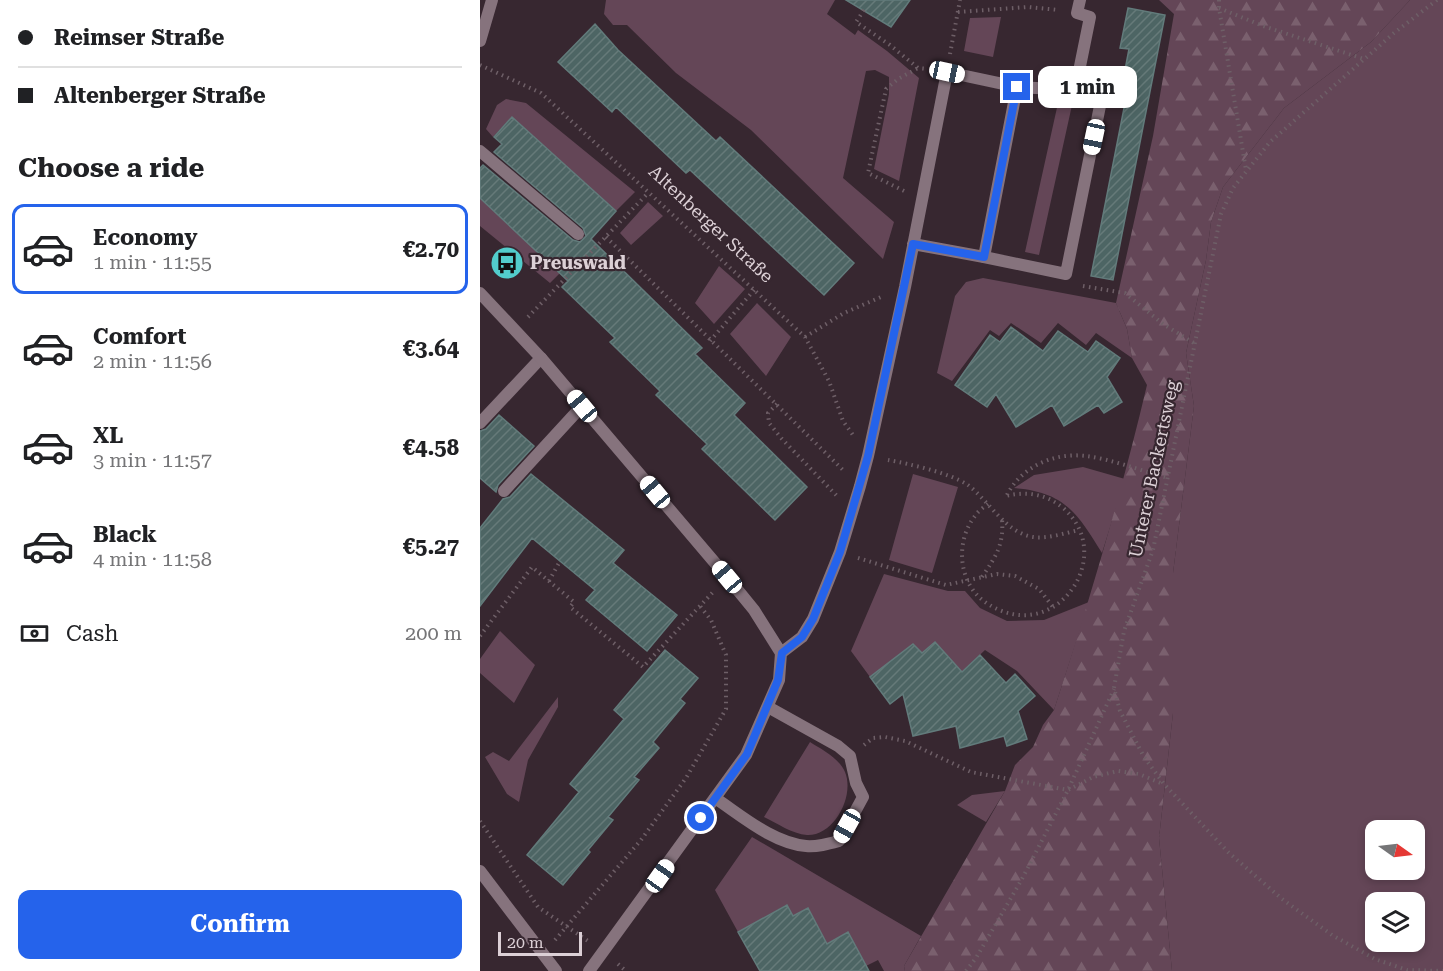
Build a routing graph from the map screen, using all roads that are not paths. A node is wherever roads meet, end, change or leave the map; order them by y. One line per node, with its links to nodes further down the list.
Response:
1 (492, 0): 3 (street)
2 (1080, 0): 4 (street)
3 (480, 40)
4 (1076, 86): 5 (street); 9 (street)
5 (1017, 87): 8 (street); 9 (street)
6 (480, 151): 7 (street)
7 (578, 234)
8 (913, 244): 9 (street); 15 (street)
9 (984, 257)
10 (480, 293): 11 (street)
11 (541, 358): 12 (street); 13 (street)
12 (582, 406): 14 (street); 15 (street)
13 (480, 423)
14 (504, 491)
15 (782, 653): 16 (street)
16 (768, 707): 17 (street); 17 (street)
17 (715, 798): 20 (street)
18 (480, 871): 19 (street)
19 (556, 971)
20 (589, 971)

